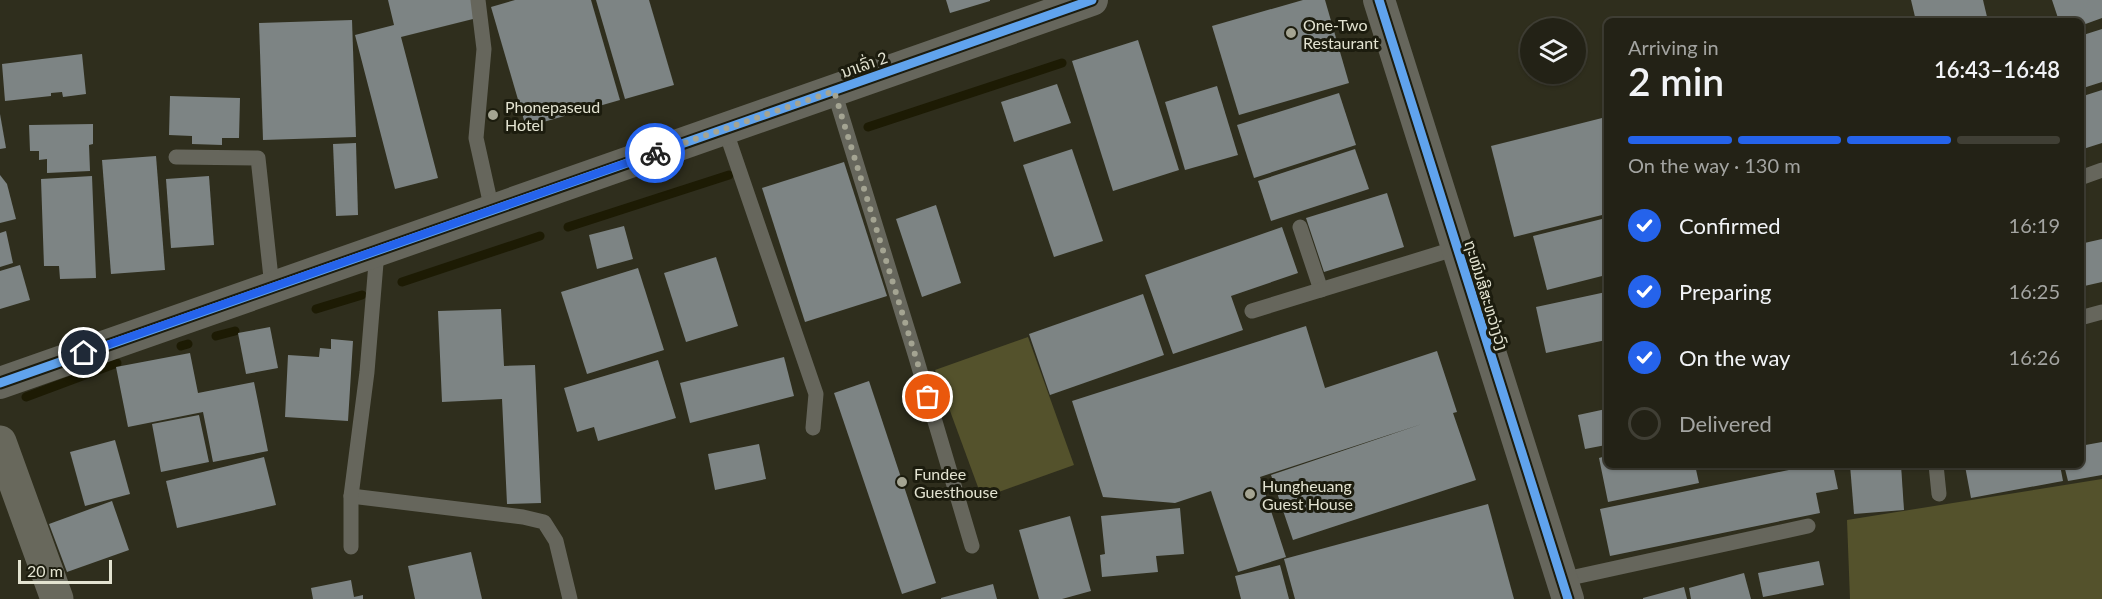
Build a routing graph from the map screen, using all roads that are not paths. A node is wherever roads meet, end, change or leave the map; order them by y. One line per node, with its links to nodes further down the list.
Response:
1 (478, 0): 9 (lane)
2 (1092, 0): 4 (street, ນາເລົ່າ 2)
3 (1379, 0): 11 (street, ຖະໜົນສີສະຫວ່າງວົງ)
4 (834, 91): 5 (street, ນາເລົ່າ 2); 25 (lane)
5 (725, 129): 9 (street, ນາເລົ່າ 2); 19 (lane)
6 (176, 157): 13 (lane)
7 (2102, 170): 8 (lane)
8 (2084, 177)
9 (492, 210): 12 (street, ນາເລົ່າ 2)
10 (1300, 227): 14 (lane)
11 (1457, 248): 14 (lane); 27 (street, ຖະໜົນສີສະຫວ່າງວົງ)
12 (377, 251): 13 (street, ນາເລົ່າ 2); 23 (lane)
13 (272, 287): 18 (street, ນາເລົ່າ 2)
14 (1322, 290): 15 (lane)
15 (1252, 312)
16 (2102, 312): 17 (lane)
17 (2084, 317)
18 (0, 383)
19 (813, 428)
20 (0, 442): 28 (street)
21 (1936, 468): 22 (lane)
22 (1940, 494)
23 (351, 496): 26 (lane); 29 (lane)
24 (1808, 526): 27 (lane)
25 (972, 546)
26 (351, 547)
27 (1565, 590)
28 (57, 599)
29 (570, 599)

